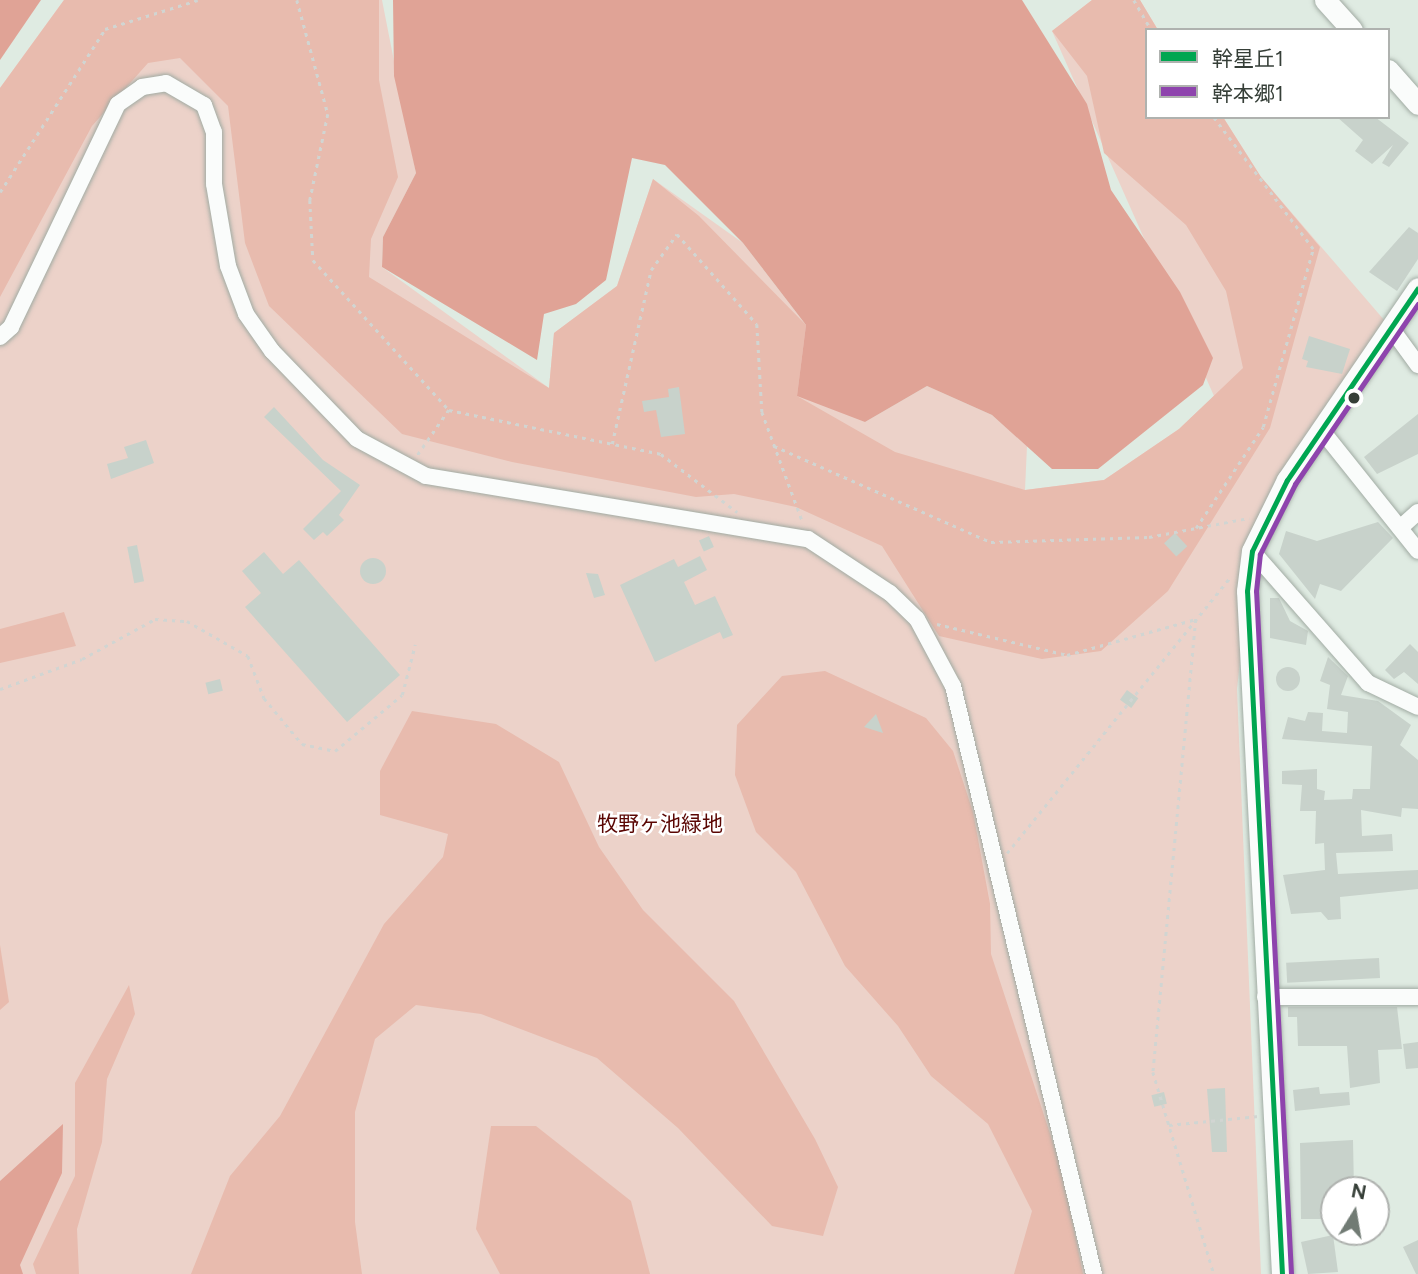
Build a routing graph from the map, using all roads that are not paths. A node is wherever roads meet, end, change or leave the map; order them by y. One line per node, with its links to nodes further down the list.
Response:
1 (1325, 0): 2 (main road)
2 (1350, 28)
3 (1390, 73): 4 (main road)
4 (1418, 104)
5 (1418, 288): 6 (main road)
6 (1391, 328): 8 (street); 9 (main road)
7 (0, 337): 17 (street)
8 (1418, 365)
9 (1323, 432): 11 (street); 12 (main road)
10 (1418, 512): 11 (street)
11 (1400, 528): 13 (street)
12 (1252, 551): 14 (street); 15 (main road)
13 (1418, 551)
14 (1418, 707)
15 (1265, 997): 16 (street); 18 (main road)
16 (1418, 998)
17 (1094, 1274)
18 (1282, 1274)

